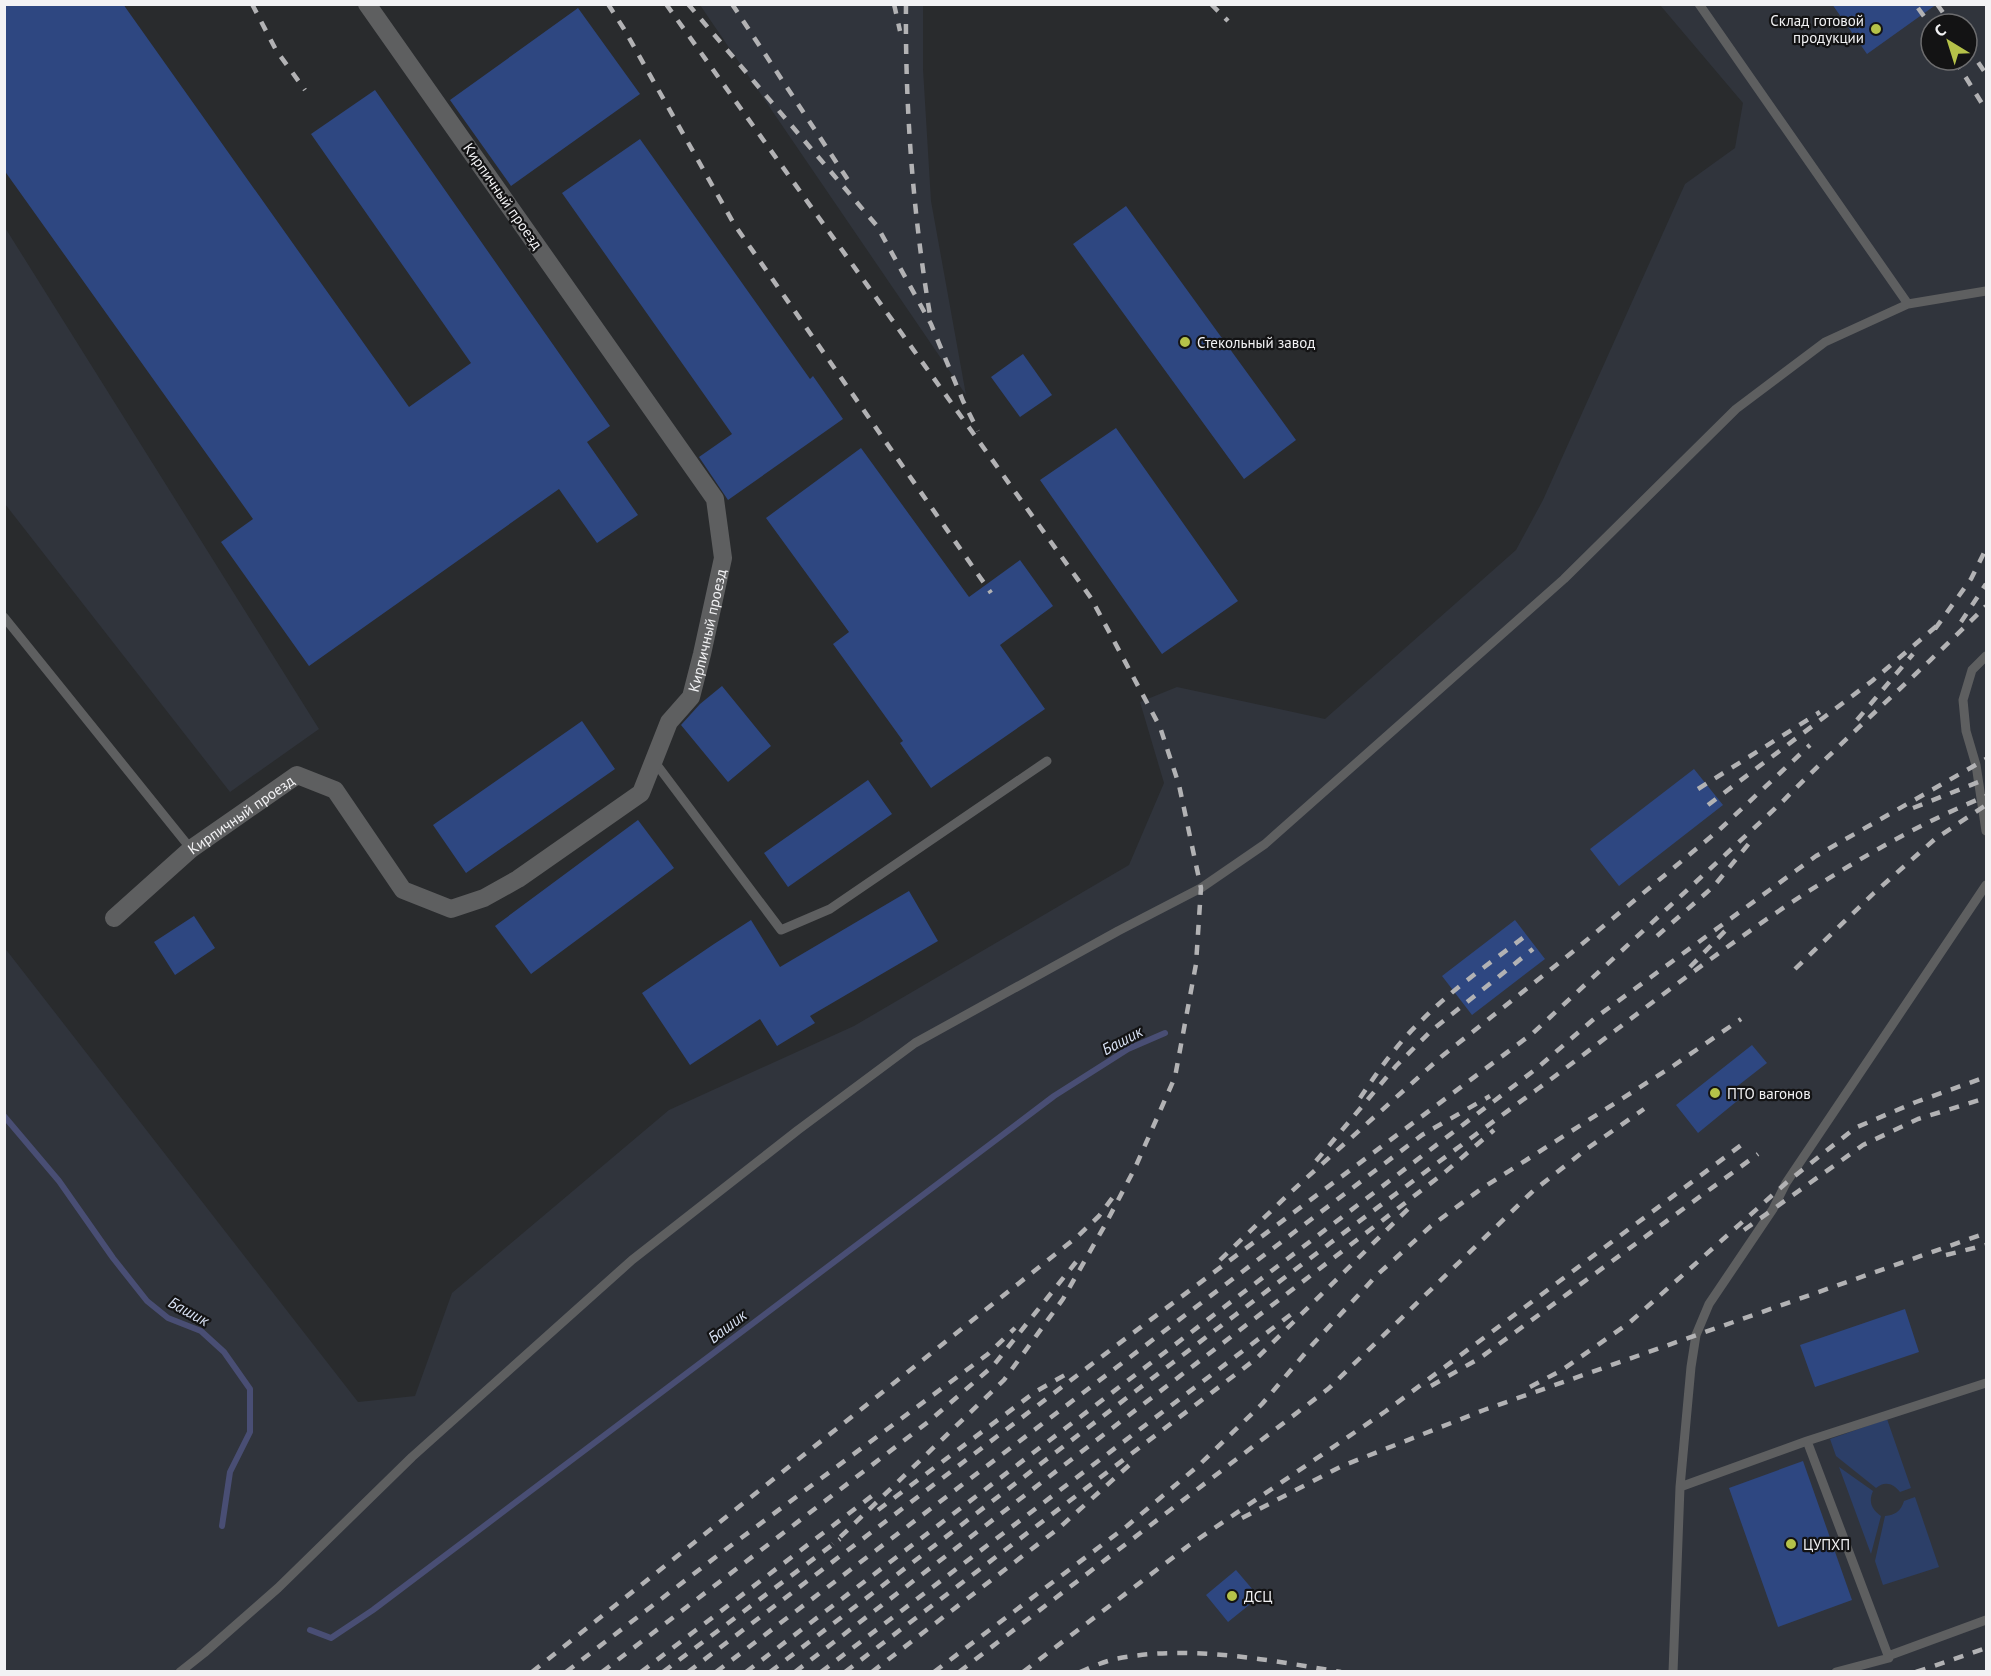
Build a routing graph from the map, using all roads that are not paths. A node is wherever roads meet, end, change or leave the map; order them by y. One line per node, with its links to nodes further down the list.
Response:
1 (367, 4): 7 (street, Кирпичный проезд)
2 (1699, 4): 4 (lane)
3 (1986, 291): 4 (lane)
4 (1908, 304): 18 (lane)
5 (4, 616): 10 (lane)
6 (1986, 656): 9 (lane)
7 (654, 761): 8 (lane); 10 (street, Кирпичный проезд)
8 (1047, 761)
9 (1986, 831)
10 (191, 849): 12 (street, Кирпичный проезд)
11 (1986, 885): 15 (lane)
12 (114, 918)
13 (1986, 1383): 14 (lane)
14 (1807, 1441): 15 (lane); 17 (lane)
15 (1680, 1486): 19 (lane)
16 (1986, 1620): 17 (lane)
17 (1888, 1656): 20 (lane)
18 (180, 1671)
19 (1673, 1671)
20 (1836, 1671)

